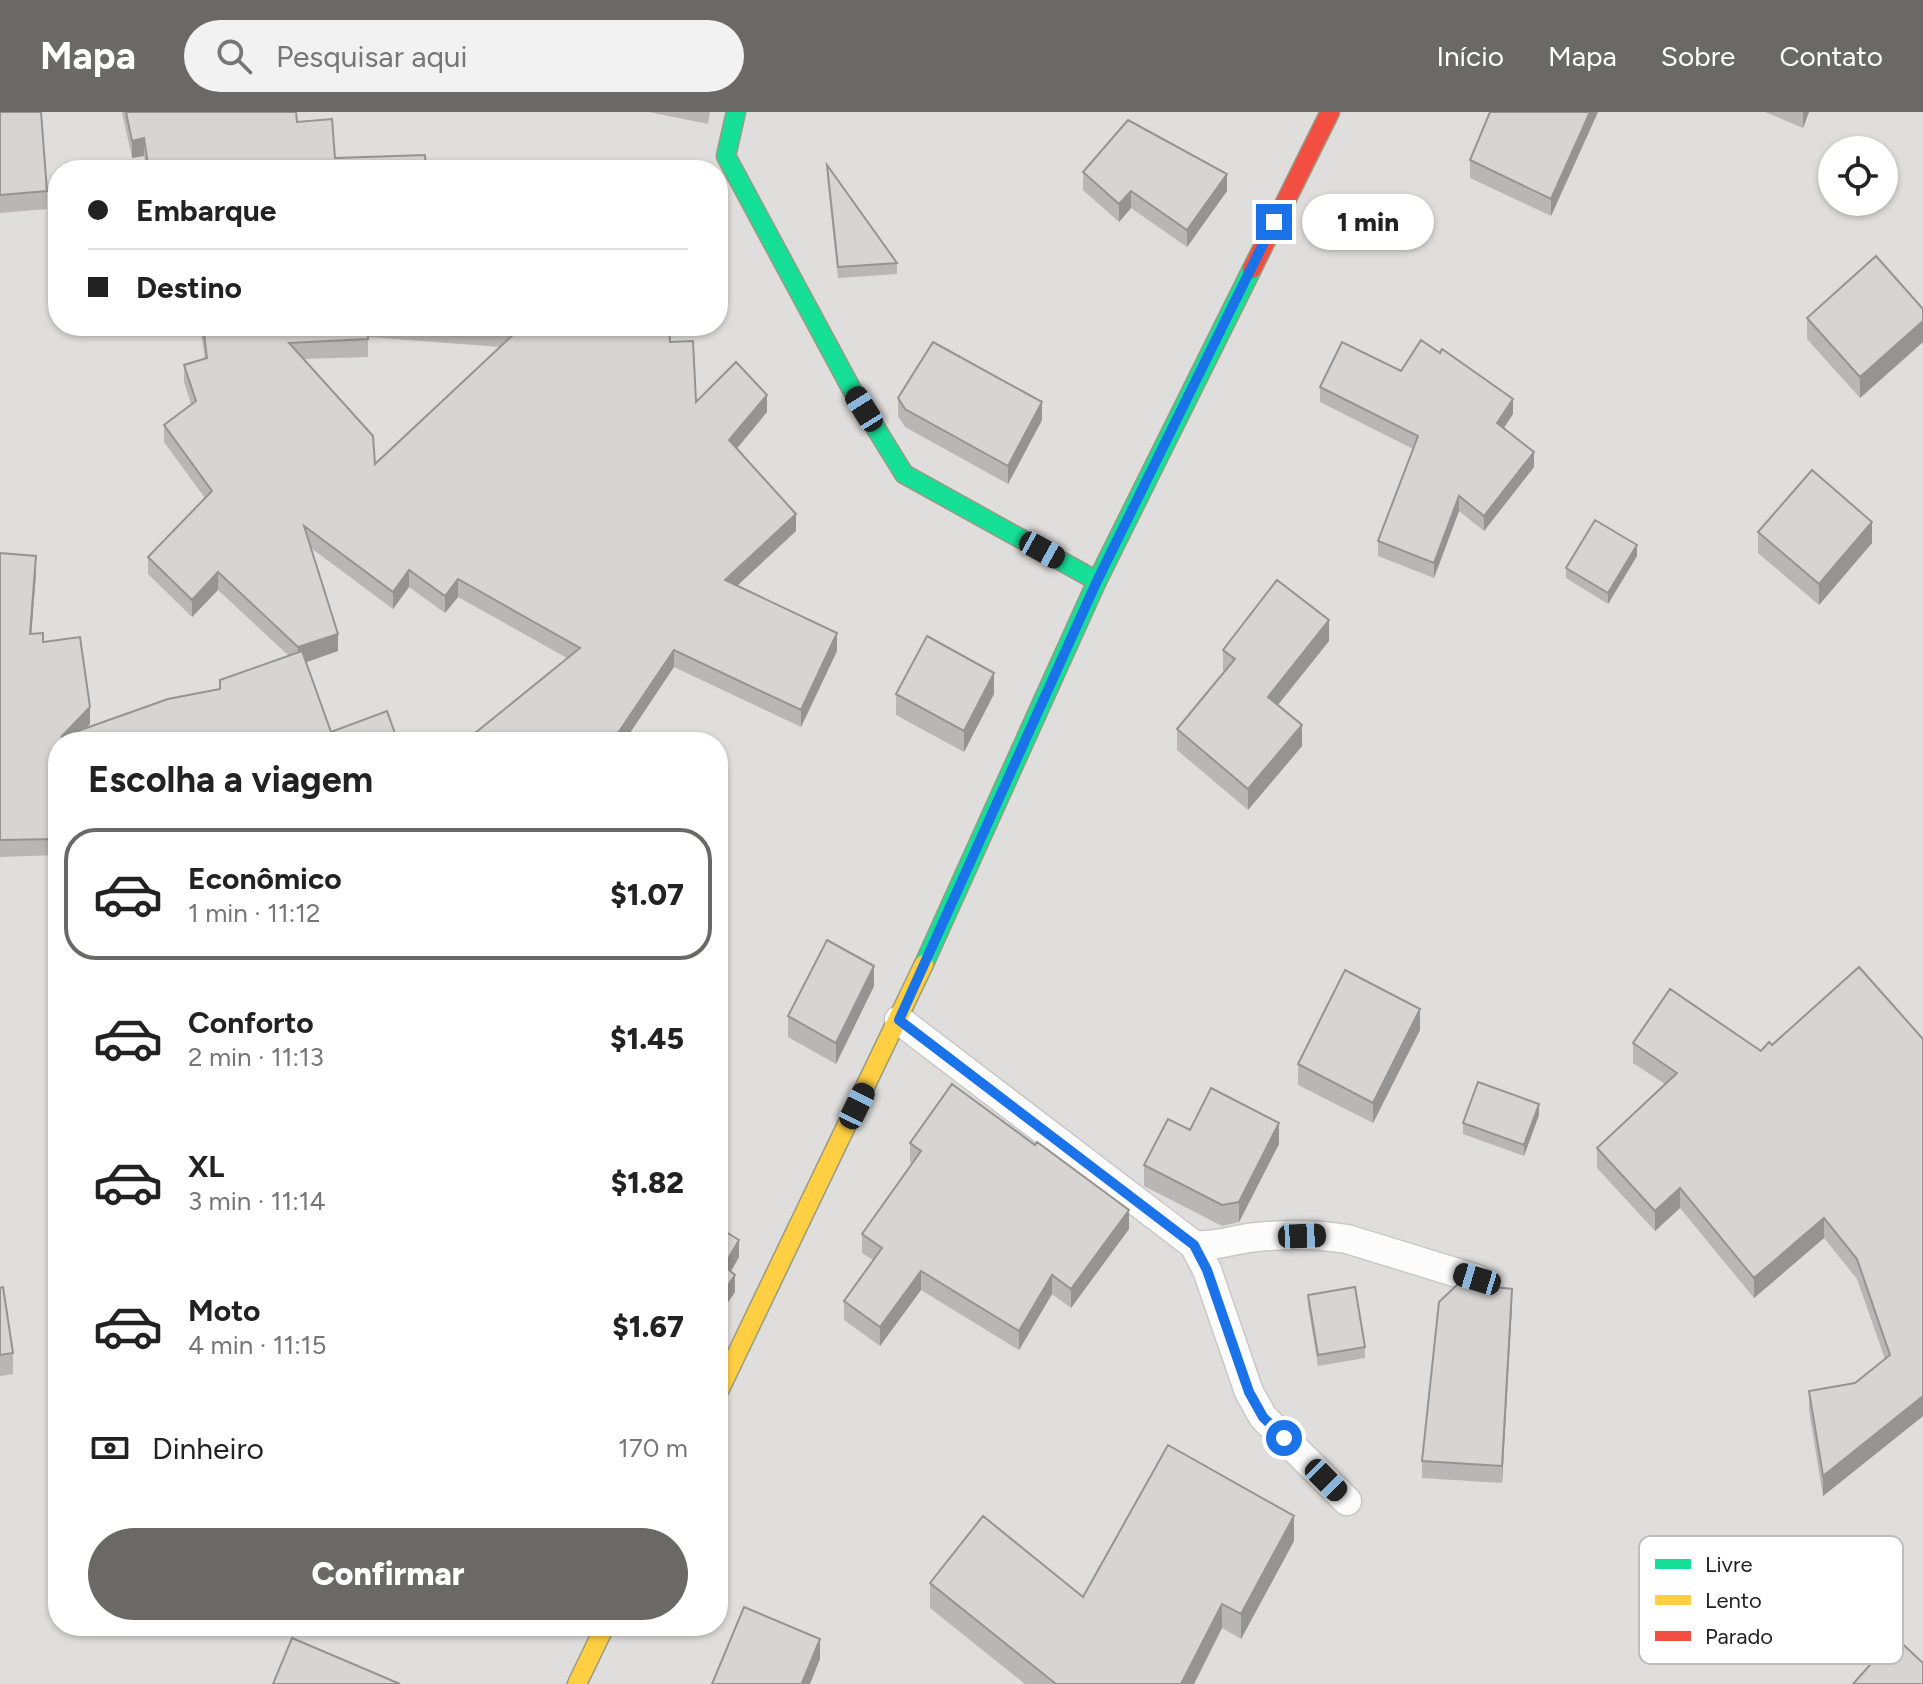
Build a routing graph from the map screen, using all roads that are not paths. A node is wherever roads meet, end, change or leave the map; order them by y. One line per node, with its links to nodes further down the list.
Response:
1 (736, 112): 3 (main road)
2 (1330, 112): 3 (main road)
3 (1097, 581): 4 (main road)
4 (899, 1020): 5 (lane); 7 (main road)
5 (1194, 1245): 6 (lane); 8 (lane)
6 (1477, 1279)
7 (728, 1372)
8 (1347, 1501)
9 (600, 1636): 10 (main road)
10 (577, 1684)

